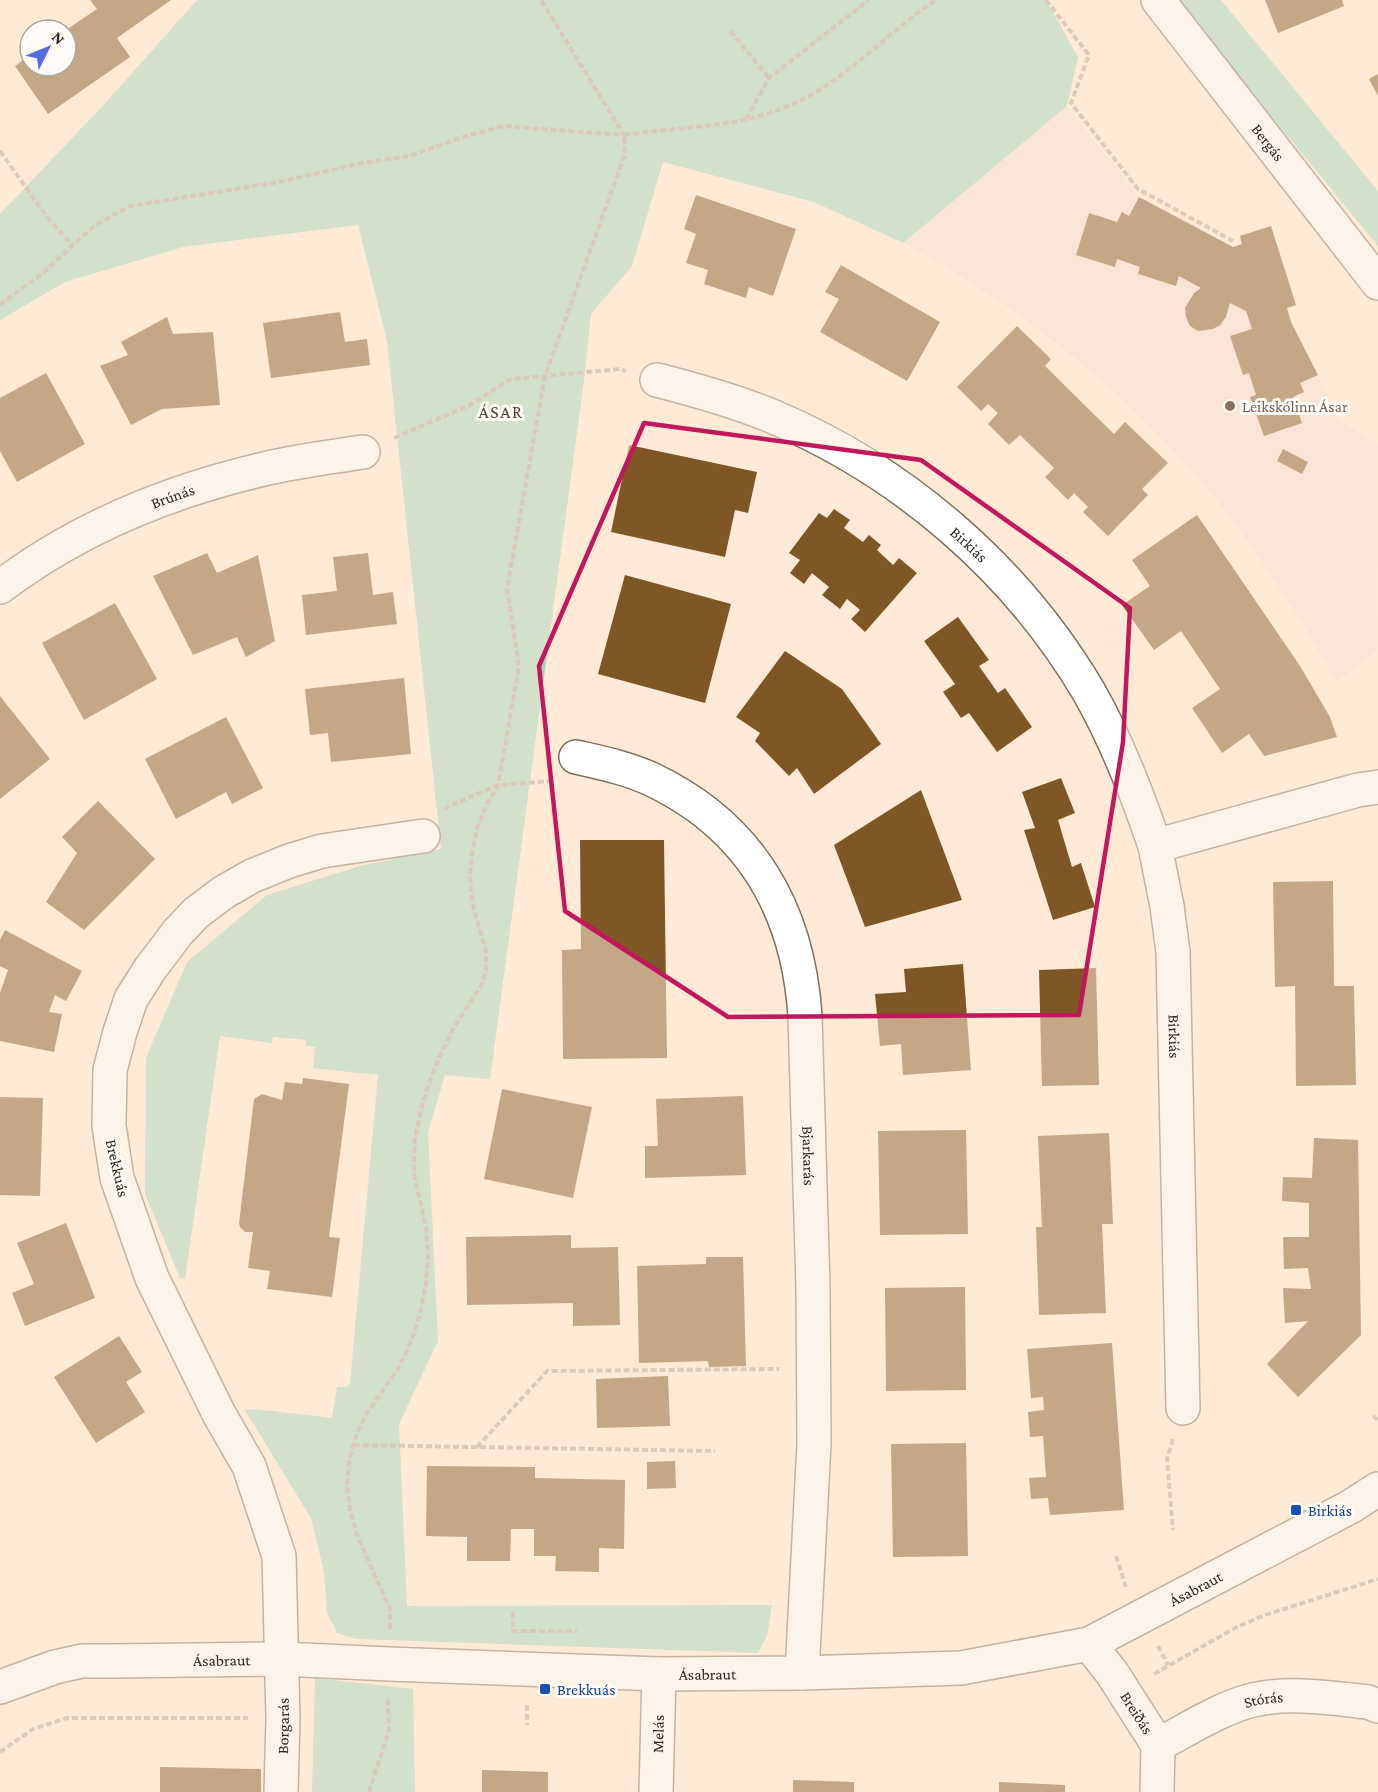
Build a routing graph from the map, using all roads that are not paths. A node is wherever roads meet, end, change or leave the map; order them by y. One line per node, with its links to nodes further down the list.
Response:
1 (1158, 0): 2 (street, Bergás)
2 (1378, 283)
3 (657, 380): 9 (street, Birkiás)
4 (363, 452): 5 (street, Brúnás)
5 (0, 587)
6 (576, 757): 14 (street, Bjarkarás)
7 (1378, 787): 9 (street)
8 (423, 836): 13 (street, Brekkuás)
9 (1155, 846): 10 (street, Birkiás)
10 (1183, 1408)
11 (1378, 1489): 12 (street, Ásabraut)
12 (1089, 1644): 14 (street, Ásabraut); 18 (street, Breiðás)
13 (282, 1659): 15 (street, Ásabraut); 16 (street, Ásabraut); 19 (street, Borgarás)
14 (802, 1673): 15 (street, Ásabraut)
15 (659, 1674): 20 (street, Melás)
16 (0, 1687)
17 (1378, 1706): 18 (street, Stórás)
18 (1158, 1745): 21 (street, Breiðás)
19 (281, 1792)
20 (656, 1792)
21 (1157, 1792)

